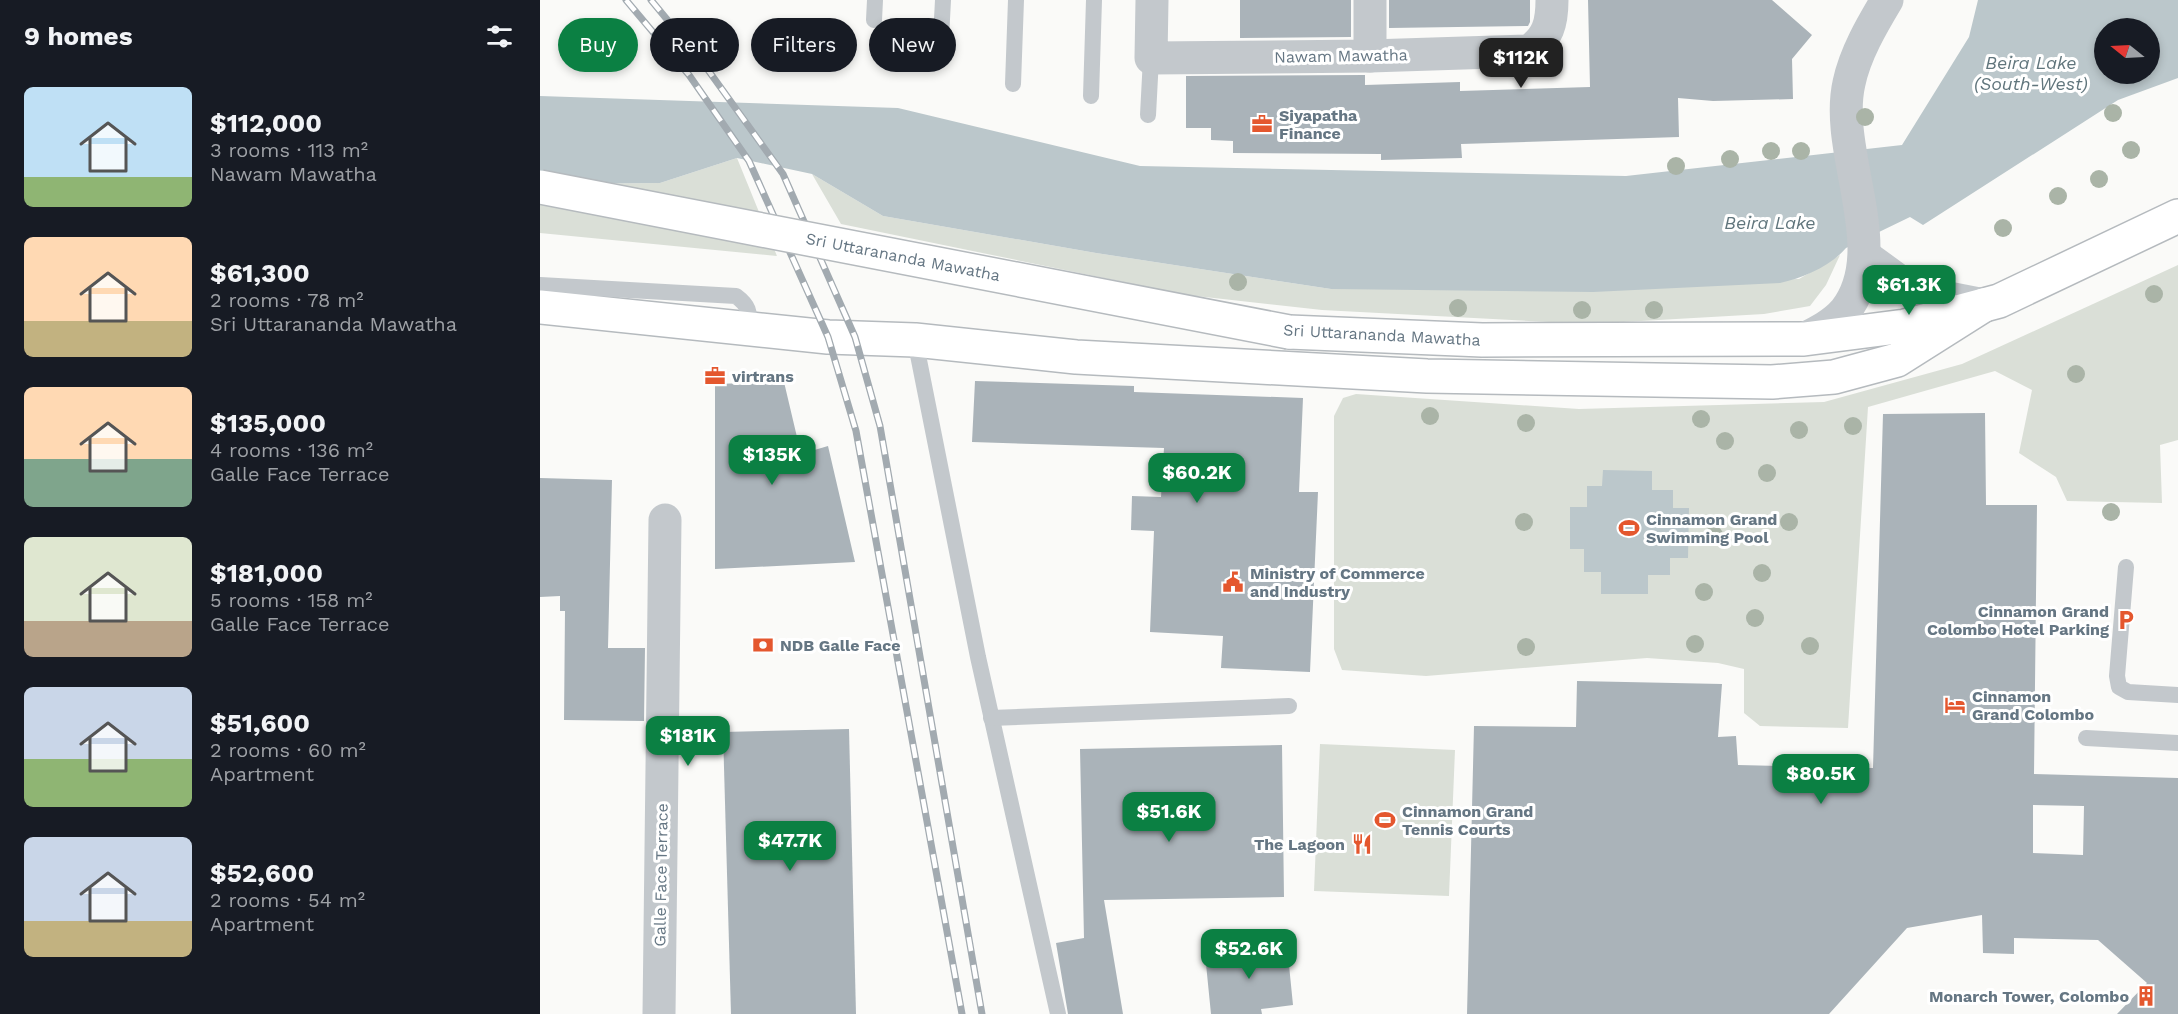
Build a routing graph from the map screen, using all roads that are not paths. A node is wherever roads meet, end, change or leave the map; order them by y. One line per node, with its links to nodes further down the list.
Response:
1 (875, 0): 9 (lane)
2 (943, 0): 10 (lane)
3 (1016, 0): 13 (lane)
4 (1094, 0): 14 (lane)
5 (1152, 0): 12 (street)
6 (1370, 0): 11 (street)
7 (1552, 0): 11 (street, Nawam Mawatha)
8 (1887, 0): 18 (street)
9 (874, 18)
10 (942, 18)
11 (1370, 56): 12 (street, Nawam Mawatha)
12 (1151, 58): 15 (lane)
13 (1013, 84)
14 (1091, 96)
15 (1149, 115)
16 (540, 187): 23 (main road, Sri Uttarananda Mawatha, bridge)
17 (2178, 216): 20 (main road, Sri Uttarananda Mawatha)
18 (1864, 248): 20 (street); 23 (street)
19 (540, 285): 22 (lane)
20 (1984, 305): 23 (main road, Sri Uttarananda Mawatha); 24 (main road)
21 (540, 307): 22 (main road)
22 (748, 327): 24 (main road)
23 (1804, 339)
24 (915, 340): 29 (lane)
25 (665, 520): 32 (street, Galle Face Terrace)
26 (2126, 567): 27 (lane)
27 (2178, 695)
28 (1289, 706): 29 (lane)
29 (991, 718): 33 (lane)
30 (2086, 738): 31 (lane)
31 (2178, 743)
32 (660, 1014)
33 (1058, 1014)

